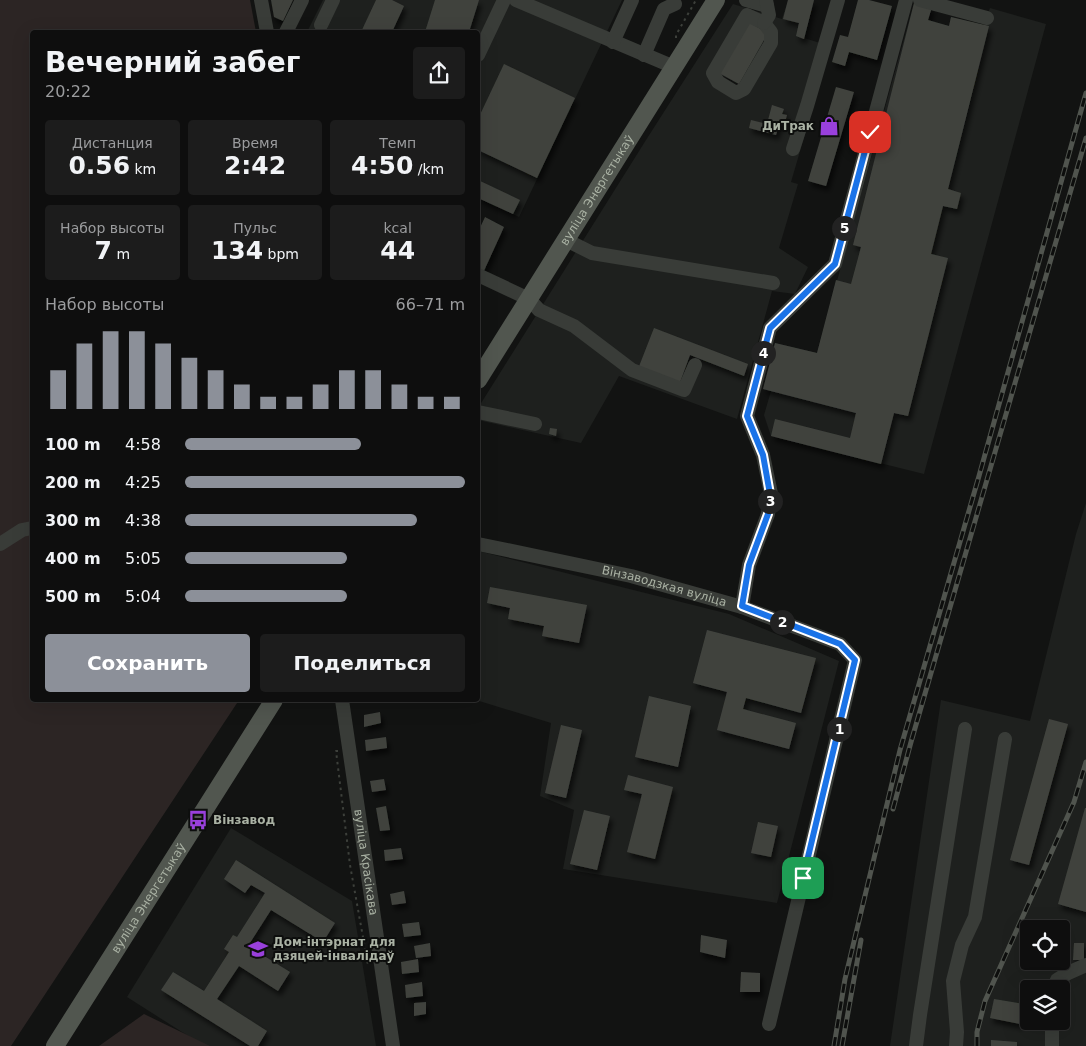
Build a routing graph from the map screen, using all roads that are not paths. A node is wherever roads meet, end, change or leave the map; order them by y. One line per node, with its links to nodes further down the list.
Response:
1 (261, 0): 17 (street)
2 (302, 0): 18 (street)
3 (333, 0): 16 (street)
4 (504, 0): 20 (street)
5 (516, 0): 19 (street)
6 (632, 0): 19 (street)
7 (716, 0): 22 (main road, вуліца Энергетыкаў)
8 (746, 0): 12 (street)
9 (838, 0): 23 (street)
10 (906, 0): 35 (street)
11 (927, 1): 14 (street)
12 (767, 3): 15 (street)
13 (675, 4): 21 (street)
14 (987, 18)
15 (764, 23): 15 (street)
16 (321, 25)
17 (267, 30)
18 (287, 30)
19 (613, 42): 21 (street)
20 (480, 50)
21 (644, 55): 22 (street)
22 (673, 68): 24 (main road, вуліца Энергетыкаў)
23 (793, 149)
24 (566, 240): 26 (street); 27 (main road, вуліца Энергетыкаў)
25 (480, 276): 27 (street)
26 (773, 283)
27 (529, 299): 28 (street); 29 (main road, вуліца Энергетыкаў)
28 (695, 365)
29 (480, 377)
30 (480, 412): 31 (street)
31 (535, 424)
32 (30, 528): 33 (street)
33 (0, 544)
34 (480, 544): 35 (street, Вінзаводзкая вуліца)
35 (742, 606): 42 (street, Вінзаводзкая вуліца)
36 (273, 702): 44 (main road, вуліца Энергетыкаў)
37 (339, 703): 45 (street, вуліца Красікава)
38 (965, 729): 46 (street)
39 (1005, 739): 47 (street)
40 (1086, 965): 41 (street)
41 (1058, 980)
42 (768, 1024)
43 (1052, 1030): 48 (street)
44 (54, 1046)
45 (393, 1046)
46 (916, 1046)
47 (956, 1046)
48 (1052, 1046)

